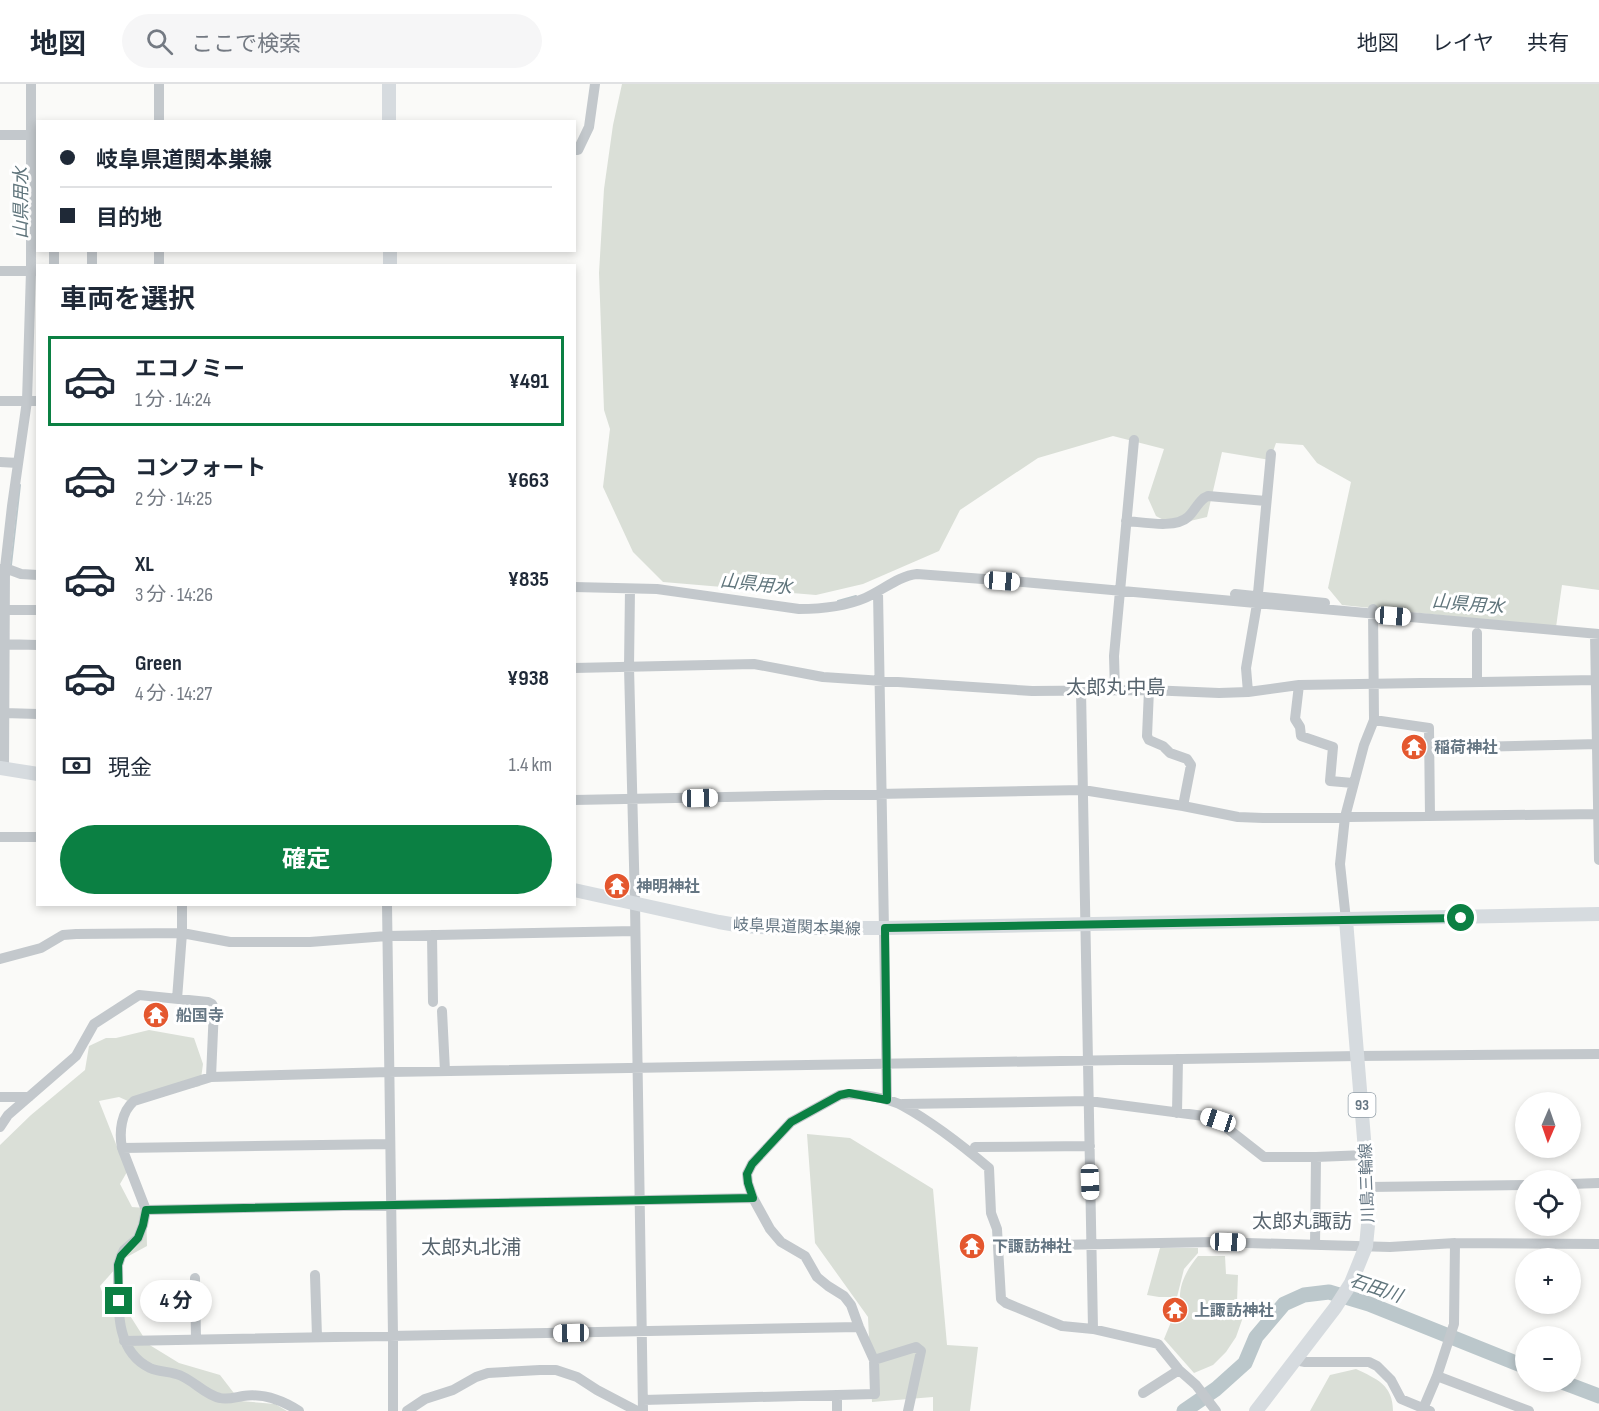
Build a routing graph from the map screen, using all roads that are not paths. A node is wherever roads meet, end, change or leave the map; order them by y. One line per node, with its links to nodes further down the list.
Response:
1 (31, 84): 8 (street)
2 (159, 84): 5 (street)
3 (389, 84): 6 (main road)
4 (595, 84): 9 (street)
5 (159, 120)
6 (389, 120)
7 (0, 135): 8 (street)
8 (34, 135): 11 (street)
9 (576, 150)
10 (0, 271): 11 (street)
11 (34, 271): 13 (street)
12 (0, 401): 13 (street)
13 (32, 401): 17 (street)
14 (1134, 440): 20 (street)
15 (1271, 454): 18 (street)
16 (0, 462): 17 (street)
17 (18, 463): 19 (street)
18 (1266, 501): 20 (street); 27 (street)
19 (6, 505): 21 (street)
20 (1126, 521): 24 (street)
21 (3, 568): 22 (street); 29 (street)
22 (36, 575)
23 (576, 587): 25 (street)
24 (1120, 588): 26 (street); 27 (street); 44 (street)
25 (630, 589): 26 (street); 36 (street)
26 (878, 592): 39 (street)
27 (1258, 600): 28 (street); 31 (street); 46 (street)
28 (1325, 603)
29 (5, 610): 30 (street); 34 (street)
30 (36, 610)
31 (1372, 612): 33 (street); 41 (street)
32 (1477, 633): 40 (street)
33 (1597, 634): 38 (street)
34 (2, 644): 35 (street); 47 (street)
35 (36, 645)
36 (629, 667): 37 (street); 39 (street); 57 (street)
37 (576, 668)
38 (1597, 679): 40 (street); 50 (street)
39 (879, 681): 43 (street); 56 (street)
40 (1477, 681): 41 (street)
41 (1373, 683): 42 (street); 49 (street)
42 (1299, 685): 46 (street); 54 (street)
43 (1081, 690): 44 (street); 55 (street)
44 (1116, 690): 45 (street)
45 (1149, 690): 46 (street); 59 (street)
46 (1248, 692)
47 (4, 713): 48 (street); 52 (street)
48 (36, 714)
49 (1374, 720): 51 (street); 54 (street)
50 (1598, 744): 51 (street); 60 (street)
51 (1429, 748): 61 (street)
52 (2, 768): 53 (main road)
53 (36, 774)
54 (1353, 783): 62 (street)
55 (1083, 790): 56 (street); 59 (street); 72 (street)
56 (881, 795): 57 (street); 73 (street)
57 (633, 799): 58 (street); 67 (street)
58 (576, 800)
59 (1183, 806): 62 (street)
60 (1599, 814): 61 (street); 65 (street)
61 (1430, 816): 62 (street)
62 (1345, 817): 71 (street)
63 (0, 837): 64 (street)
64 (36, 837)
65 (1599, 860)
66 (576, 890): 67 (main road, 岐阜県道関本巣線)
67 (635, 904): 73 (main road, 岐阜県道関本巣線); 74 (street)
68 (182, 906): 75 (street)
69 (387, 906): 77 (street)
70 (1599, 914): 71 (main road, 岐阜県道関本巣線)
71 (1346, 920): 72 (main road, 岐阜県道関本巣線); 83 (main road, 川島三輪線 / 93)
72 (1085, 924): 73 (main road, 岐阜県道関本巣線); 85 (street)
73 (885, 928): 86 (street)
74 (635, 931): 76 (street); 87 (street)
75 (182, 933): 77 (street); 78 (street); 79 (street)
76 (432, 935): 77 (street); 80 (street)
77 (387, 936): 89 (street)
78 (0, 958)
79 (177, 999): 90 (street); 92 (street)
80 (433, 1002)
81 (442, 1011): 88 (street)
82 (1599, 1054): 83 (street)
83 (1358, 1056): 84 (street); 102 (main road, 川島三輪線 / 93)
84 (1178, 1059): 85 (street); 96 (street)
85 (1088, 1060): 86 (street); 94 (street)
86 (887, 1064): 87 (street); 93 (street)
87 (637, 1068): 88 (street); 109 (street)
88 (445, 1071): 89 (street)
89 (389, 1072): 90 (street); 98 (street)
90 (211, 1077): 101 (street)
91 (0, 1097): 92 (street)
92 (29, 1097): 97 (street)
93 (887, 1100): 95 (street); 108 (street)
94 (1089, 1101): 95 (street); 96 (street); 99 (street)
95 (901, 1104): 116 (street)
96 (1177, 1113): 103 (street)
97 (0, 1127)
98 (390, 1144): 101 (street); 110 (street)
99 (1090, 1146): 100 (street); 113 (street)
100 (975, 1147)
101 (122, 1148): 111 (street)
102 (1366, 1155): 103 (street); 107 (main road, 川島三輪線 / 93)
103 (1316, 1157): 115 (street)
104 (1599, 1183): 105 (street)
105 (1581, 1184)
106 (1515, 1185): 107 (street)
107 (1368, 1187): 117 (main road, 川島三輪線 / 93)
108 (753, 1198): 109 (street); 120 (street)
109 (640, 1200): 110 (street); 122 (street)
110 (391, 1205): 111 (street); 123 (street)
111 (146, 1210): 126 (street)
112 (1455, 1243): 114 (street); 117 (street); 130 (street)
113 (1092, 1244): 115 (street); 116 (street); 121 (street)
114 (1599, 1244)
115 (1315, 1245): 117 (street)
116 (999, 1246): 121 (street)
117 (1366, 1246): 128 (main road, 川島三輪線 / 93)
118 (315, 1275): 124 (street)
119 (195, 1278): 125 (street)
120 (859, 1327): 122 (street); 127 (street)
121 (1093, 1329): 129 (street)
122 (642, 1332): 123 (street); 133 (street)
123 (393, 1336): 124 (street); 136 (street)
124 (317, 1337): 125 (street)
125 (196, 1339): 126 (street)
126 (124, 1341): 135 (street)
127 (874, 1360): 132 (street); 140 (street)
128 (1295, 1360): 134 (street); 142 (main road, 川島三輪線 / 93)
129 (1179, 1370): 131 (street); 141 (street)
130 (1437, 1376): 134 (street); 143 (street)
131 (1143, 1393)
132 (837, 1395): 133 (street); 139 (street)
133 (643, 1406)
134 (1427, 1410)
135 (299, 1411)
136 (393, 1411)
137 (407, 1411): 138 (street)
138 (637, 1411)
139 (837, 1411)
140 (908, 1411)
141 (1216, 1411)
142 (1256, 1411)
143 (1528, 1411)

